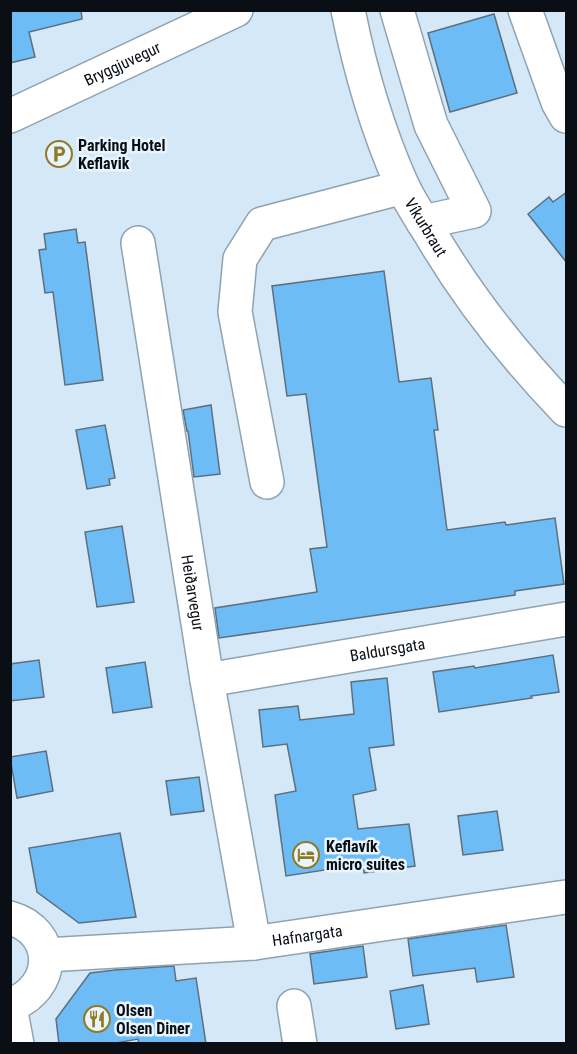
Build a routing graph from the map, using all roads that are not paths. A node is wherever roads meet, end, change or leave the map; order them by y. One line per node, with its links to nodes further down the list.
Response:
1 (236, 10): 5 (street, Bryggjuvegur)
2 (348, 10): 7 (street, Víkurbraut)
3 (397, 10): 8 (street)
4 (525, 10): 6 (street)
5 (10, 116)
6 (567, 116)
7 (403, 187): 8 (street, Víkurbraut); 11 (street)
8 (423, 222): 10 (street, Víkurbraut)
9 (138, 243): 13 (street, Heiðarvegur)
10 (567, 410)
11 (267, 482)
12 (567, 619): 13 (street, Baldursgata)
13 (207, 680): 16 (street, Heiðarvegur)
14 (567, 897): 16 (street, Hafnargata)
15 (10, 918): 17 (street)
16 (254, 943): 17 (street, Hafnargata)
17 (46, 955): 18 (street)
18 (10, 1006): 20 (street)
19 (294, 1006): 21 (street)
20 (17, 1044)
21 (300, 1044)

